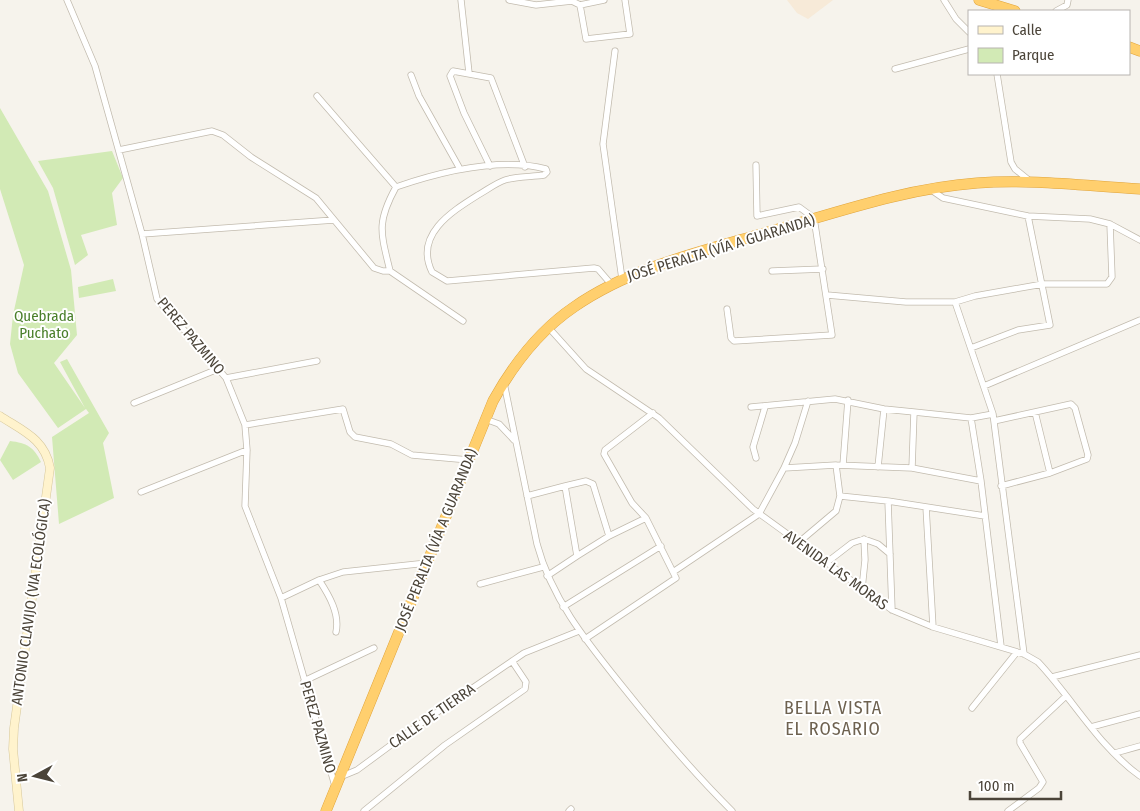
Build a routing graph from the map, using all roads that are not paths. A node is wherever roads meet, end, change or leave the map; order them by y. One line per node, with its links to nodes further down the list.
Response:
1 (67, 0): 21 (street, PEREZ PAZMINO)
2 (461, 0): 17 (street)
3 (509, 0): 9 (street)
4 (604, 0): 10 (street)
5 (626, 0): 10 (street)
6 (944, 0): 13 (street)
7 (979, 0): 11 (highway)
8 (1068, 0): 12 (street)
9 (546, 3): 10 (street)
10 (580, 5)
11 (1012, 10)
12 (1058, 10)
13 (968, 31)
14 (968, 49): 16 (street)
15 (615, 51): 39 (street)
16 (895, 69)
17 (469, 73): 23 (street); 24 (street)
18 (411, 75): 25 (street)
19 (997, 75): 26 (street)
20 (317, 96): 27 (street)
21 (119, 150): 32 (street); 34 (street, PEREZ PAZMINO)
22 (756, 165): 31 (street)
23 (490, 166): 24 (street); 25 (street)
24 (525, 167): 40 (street)
25 (460, 169): 27 (street)
26 (1032, 183): 28 (highway, JOSÉ PERALTA (VÍA A GUARANDA)); 29 (highway, JOSÉ PERALTA (VÍA A GUARANDA))
27 (396, 187): 37 (street)
28 (929, 189): 30 (street); 31 (highway, JOSÉ PERALTA (VÍA A GUARANDA))
29 (1140, 189)
30 (1028, 216): 33 (street); 41 (street)
31 (814, 218): 36 (street); 39 (highway, JOSÉ PERALTA (VÍA A GUARANDA))
32 (334, 220): 34 (street); 37 (street)
33 (1110, 224): 35 (street); 41 (street)
34 (142, 234): 50 (street, PEREZ PAZMINO)
35 (1140, 240)
36 (823, 268): 38 (street); 42 (street)
37 (390, 271): 46 (street)
38 (772, 271)
39 (622, 279): 40 (highway, JOSÉ PERALTA (VÍA A GUARANDA))
40 (611, 284): 47 (highway, JOSÉ PERALTA (VÍA A GUARANDA))
41 (1043, 284): 43 (street); 48 (street)
42 (827, 296): 43 (street); 44 (street)
43 (955, 302): 48 (street)
44 (727, 309)
45 (1140, 320): 53 (street)
46 (464, 321)
47 (548, 328): 52 (highway, JOSÉ PERALTA (VÍA A GUARANDA)); 62 (street, AVENIDA LAS MORAS)
48 (971, 348): 53 (street)
49 (317, 361): 51 (street)
50 (218, 368): 51 (street, PEREZ PAZMINO); 56 (street)
51 (226, 378): 67 (street, PEREZ PAZMINO)
52 (503, 382): 66 (highway, JOSÉ PERALTA (VÍA A GUARANDA)); 68 (street)
53 (984, 386): 65 (street)
54 (848, 400): 55 (street); 59 (street); 73 (street)
55 (808, 401): 58 (street); 75 (street)
56 (134, 402)
57 (751, 407): 58 (street)
58 (766, 407): 70 (street)
59 (884, 409): 60 (street); 74 (street)
60 (914, 412): 64 (street); 76 (street)
61 (1035, 412): 65 (street); 77 (street); 77 (street)
62 (653, 413): 86 (street, AVENIDA LAS MORAS); 88 (street)
63 (0, 416): 128 (main road, ANTONIO CLAVIJO (VIA ECOLÓGICA))
64 (971, 418): 65 (street); 78 (street)
65 (993, 418): 80 (street)
66 (485, 419): 68 (street); 71 (highway, JOSÉ PERALTA (VÍA A GUARANDA))
67 (245, 425): 69 (street, PEREZ PAZMINO); 71 (street)
68 (514, 440): 82 (street)
69 (247, 450): 81 (street); 103 (street, PEREZ PAZMINO)
70 (756, 458)
71 (469, 460): 95 (highway, JOSÉ PERALTA (VÍA A GUARANDA))
72 (836, 465): 73 (street); 75 (street); 83 (street)
73 (843, 465): 74 (street)
74 (878, 467): 76 (street)
75 (784, 468): 86 (street)
76 (912, 468): 78 (street)
77 (1050, 473): 80 (street)
78 (981, 481): 87 (street)
79 (565, 486): 82 (street); 89 (street); 94 (street)
80 (1001, 486): 113 (street)
81 (141, 492)
82 (527, 496): 97 (street)
83 (840, 496): 84 (street); 91 (street)
84 (888, 501): 85 (street); 93 (street)
85 (926, 507): 87 (street); 106 (street)
86 (759, 514): 91 (street, AVENIDA LAS MORAS); 98 (street)
87 (985, 516): 110 (street)
88 (646, 518): 89 (street); 92 (street)
89 (609, 536): 94 (street)
90 (864, 540): 93 (street); 96 (street); 102 (street)
91 (798, 543): 96 (street, AVENIDA LAS MORAS)
92 (661, 546): 98 (street); 104 (street)
93 (890, 554): 105 (street)
94 (577, 556): 99 (street)
95 (427, 563): 100 (street); 125 (highway, JOSÉ PERALTA (VÍA A GUARANDA))
96 (826, 563): 102 (street, AVENIDA LAS MORAS)
97 (543, 567): 99 (street); 101 (street)
98 (673, 572): 109 (street)
99 (547, 576): 104 (street)
100 (319, 580): 103 (street); 108 (street)
101 (480, 584)
102 (862, 589): 105 (street, AVENIDA LAS MORAS)
103 (281, 598): 117 (street, PEREZ PAZMINO)
104 (563, 607): 107 (street)
105 (892, 610): 106 (street, AVENIDA LAS MORAS)
106 (933, 627): 110 (street, AVENIDA LAS MORAS)
107 (579, 630): 109 (street); 115 (street, CALLE DE TIERRA)
108 (336, 632)
109 (585, 639): 130 (street)
110 (1000, 646): 112 (street, AVENIDA LAS MORAS)
111 (374, 648): 117 (street)
112 (1017, 652): 113 (street, AVENIDA LAS MORAS); 119 (street)
113 (1024, 654): 116 (street, AVENIDA LAS MORAS)
114 (1140, 655): 116 (street)
115 (512, 661): 125 (street, CALLE DE TIERRA); 129 (street)
116 (1052, 677): 118 (street, AVENIDA LAS MORAS)
117 (304, 681): 126 (street, PEREZ PAZMINO)
118 (1066, 696): 121 (street, AVENIDA LAS MORAS); 131 (street)
119 (972, 708)
120 (1140, 714): 121 (street)
121 (1091, 727): 123 (street, AVENIDA LAS MORAS)
122 (1140, 746): 123 (street)
123 (1115, 753): 124 (street, AVENIDA LAS MORAS)
124 (1140, 776)
125 (340, 777): 126 (highway, JOSÉ PERALTA (VÍA A GUARANDA))
126 (335, 788): 127 (highway, JOSÉ PERALTA (VÍA A GUARANDA))
127 (328, 809)
128 (19, 811)
129 (364, 811)
130 (732, 811)
131 (1008, 811)

